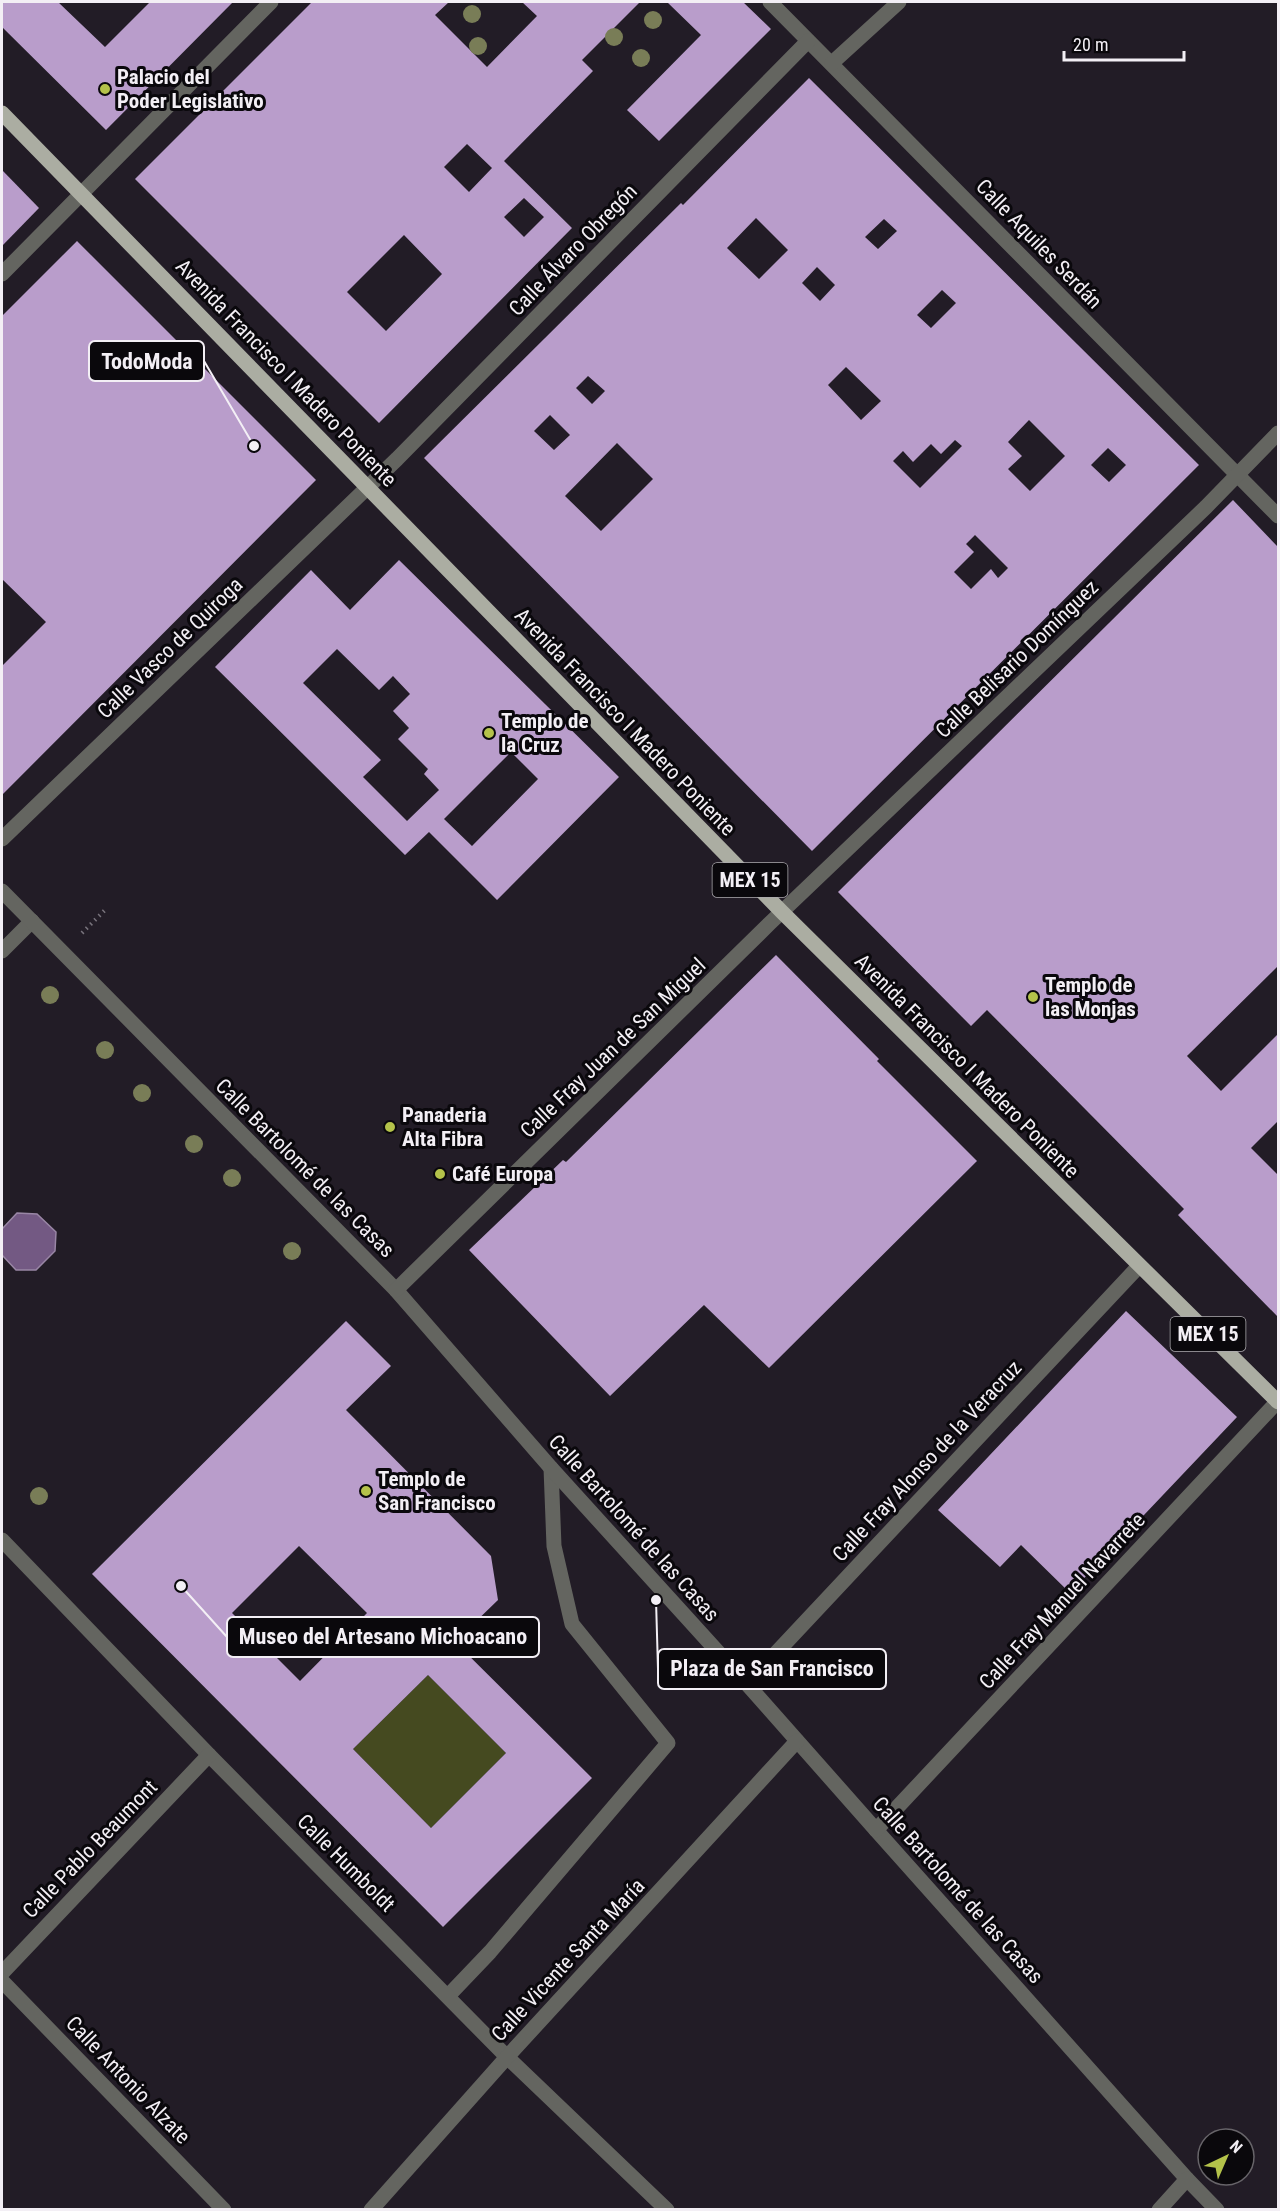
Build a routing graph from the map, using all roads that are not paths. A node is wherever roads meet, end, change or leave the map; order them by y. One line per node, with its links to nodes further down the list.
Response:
1 (271, 2): 7 (street)
2 (770, 2): 4 (street, Calle Aquiles Serdán)
3 (899, 2): 5 (street)
4 (808, 41): 5 (street, Calle Aquiles Serdán); 11 (street, Calle Álvaro Obregón)
5 (832, 63): 10 (street, Calle Aquiles Serdán)
6 (2, 113): 7 (main road, Avenida Francisco I Madero Poniente / MEX 15)
7 (82, 193): 8 (street); 11 (main road, Avenida Francisco I Madero Poniente / MEX 15)
8 (2, 274)
9 (1278, 433): 10 (street, Calle Belisario Domínguez)
10 (1237, 475): 12 (street, Calle Aquiles Serdán); 15 (street, Calle Belisario Domínguez)
11 (368, 488): 13 (street, Calle Vasco de Quiroga); 15 (main road, Avenida Francisco I Madero Poniente / MEX 15)
12 (1278, 516)
13 (2, 839)
14 (2, 891): 16 (street, Calle Bartolomé de las Casas)
15 (782, 912): 18 (main road, Avenida Francisco I Madero Poniente / MEX 15); 19 (street, Calle Fray Juan de San Miguel)
16 (32, 921): 17 (street); 19 (street, Calle Bartolomé de las Casas)
17 (2, 951)
18 (1139, 1266): 20 (main road, Avenida Francisco I Madero Poniente / MEX 15); 23 (street, Calle Fray Alonso de la Veracruz)
19 (396, 1290): 21 (street, Calle Bartolomé de las Casas)
20 (1278, 1402): 26 (street, Calle Fray Manuel Navarrete)
21 (551, 1468): 23 (street, Calle Bartolomé de las Casas); 29 (street)
22 (2, 1540): 25 (street, Calle Humboldt)
23 (747, 1684): 24 (street, Calle Bartolomé de las Casas)
24 (797, 1741): 26 (street, Calle Bartolomé de las Casas); 30 (street, Calle Vicente Santa María)
25 (209, 1755): 27 (street, Calle Pablo Beaumont); 29 (street, Calle Humboldt)
26 (876, 1830): 31 (street, Calle Bartolomé de las Casas)
27 (2, 1973)
28 (2, 1981): 32 (street, Calle Antonio Alzate)
29 (448, 1996): 30 (street, Calle Humboldt)
30 (507, 2057): 33 (street, Calle Vicente Santa María); 34 (street, Calle Humboldt)
31 (1187, 2179): 35 (street); 36 (street, Calle Bartolomé de las Casas)
32 (224, 2210)
33 (371, 2210)
34 (667, 2210)
35 (1159, 2210)
36 (1217, 2210)

